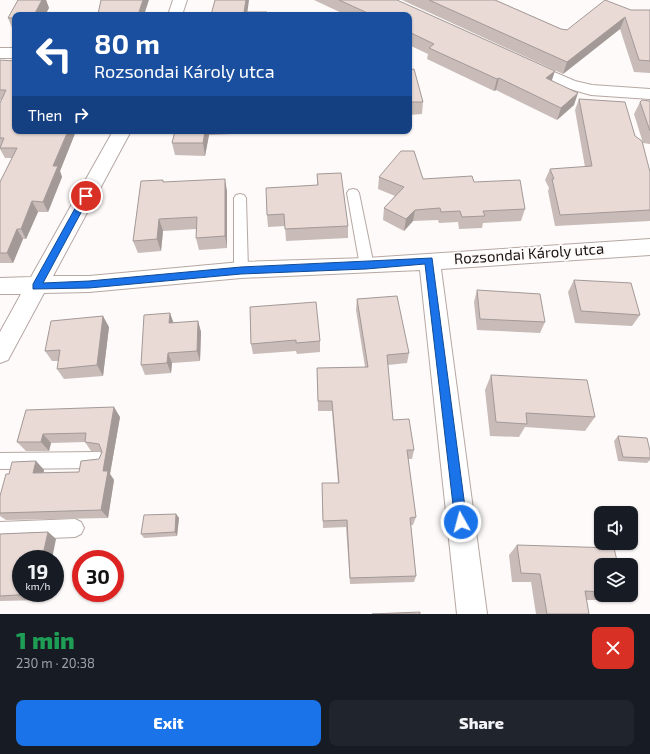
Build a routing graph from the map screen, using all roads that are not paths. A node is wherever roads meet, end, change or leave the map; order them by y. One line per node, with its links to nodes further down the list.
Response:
1 (180, 0): 2 (street)
2 (176, 12)
3 (0, 53): 4 (street)
4 (12, 53)
5 (512, 58): 6 (street)
6 (650, 94)
7 (120, 134): 15 (street)
8 (353, 193): 12 (lane)
9 (240, 198): 13 (lane)
10 (650, 247): 11 (street, Rozsondai Károly utca)
11 (429, 261): 12 (street, Rozsondai Károly utca); 21 (street)
12 (366, 266): 13 (street, Rozsondai Károly utca)
13 (241, 270): 15 (street, Rozsondai Károly utca)
14 (0, 286): 15 (street, Rozsondai Károly utca)
15 (36, 286): 16 (street)
16 (0, 353)
17 (0, 460): 18 (lane)
18 (99, 460)
19 (75, 528): 20 (lane)
20 (0, 531)
21 (472, 614)

